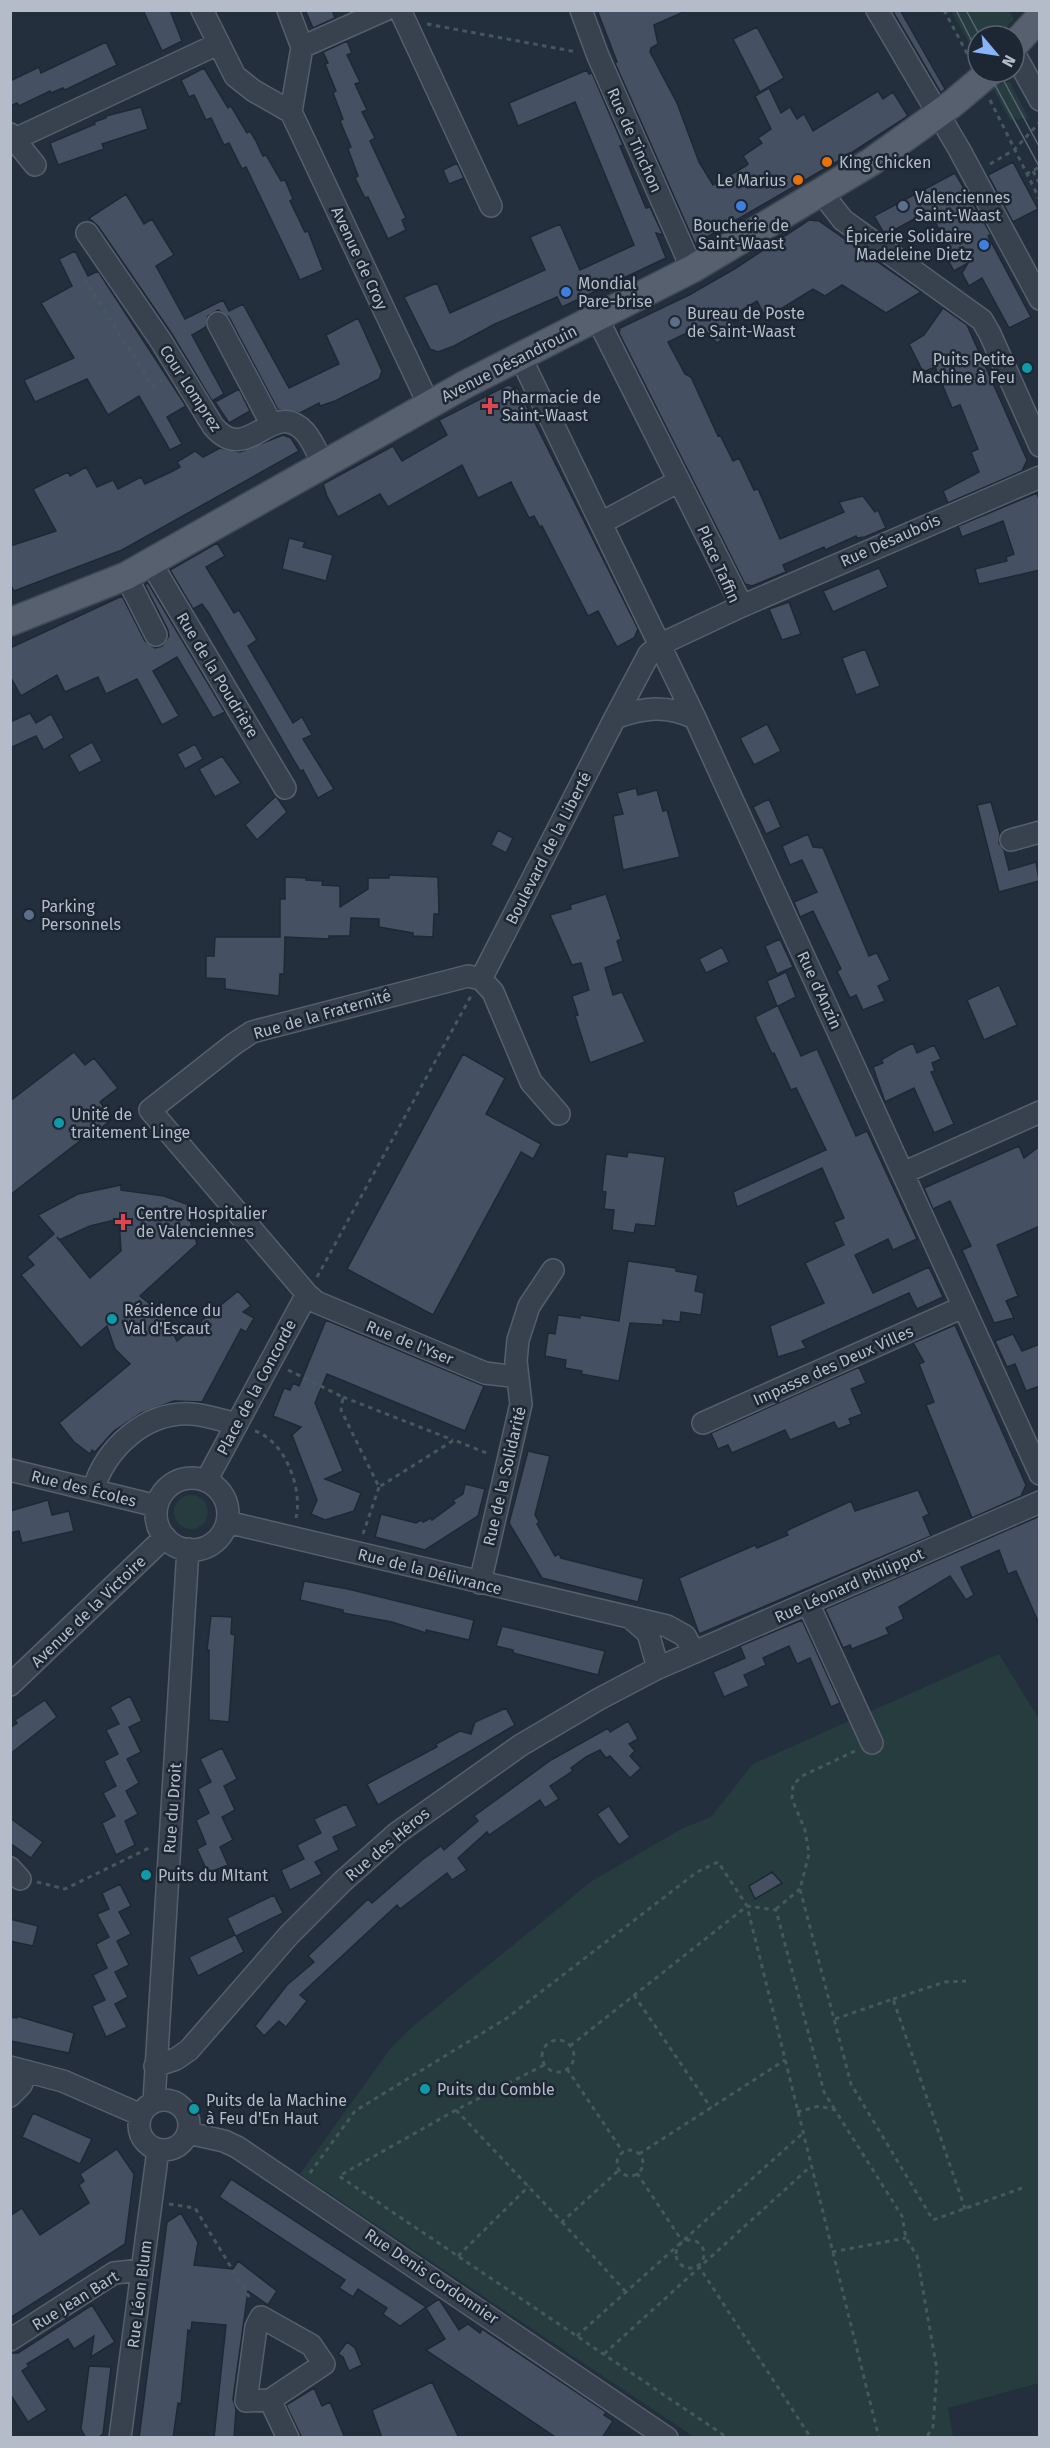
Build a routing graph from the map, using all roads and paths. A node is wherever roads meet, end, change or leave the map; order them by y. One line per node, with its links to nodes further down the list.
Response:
1 (202, 10): 10 (street)
2 (288, 10): 12 (street)
3 (385, 10): 12 (street)
4 (581, 10): 13 (street, Rue de Tinchon)
5 (877, 10): 19 (street)
6 (944, 10): 11 (path)
7 (402, 15): 13 (path); 31 (street)
8 (1040, 17): 9 (main road)
9 (1026, 32)
10 (218, 44): 18 (street); 21 (street)
11 (966, 45)
12 (302, 47): 18 (street)
13 (598, 56): 33 (street, Rue de Tinchon)
14 (1026, 75): 17 (street)
15 (975, 84): 19 (main road, Avenue Désandrouin)
16 (988, 84): 22 (path)
17 (1040, 100)
18 (291, 112): 40 (street, Avenue de Croy)
19 (937, 115): 26 (street); 29 (main road, Avenue Désandrouin)
20 (1040, 122): 22 (path)
21 (13, 137): 23 (street)
22 (1014, 150): 26 (path); 27 (path)
23 (35, 165)
24 (1040, 167): 25 (path)
25 (1033, 171): 27 (path); 28 (path)
26 (973, 174): 35 (street)
27 (1026, 174): 30 (path)
28 (1040, 184)
29 (821, 192): 33 (main road, Avenue Désandrouin); 42 (street)
30 (1040, 200)
31 (491, 206)
32 (87, 233): 39 (street, Cour Lomprez)
33 (693, 269): 36 (main road, Avenue Désandrouin)
34 (84, 279): 39 (path)
35 (1040, 299)
36 (597, 318): 38 (main road, Avenue Désandrouin); 45 (street, Place Taffin)
37 (218, 323): 41 (street)
38 (520, 356): 40 (main road, Avenue Désandrouin); 46 (street)
39 (180, 370): 41 (street, Cour Lomprez)
40 (429, 405): 43 (main road, Avenue Désandrouin)
41 (272, 425): 43 (street)
42 (1040, 446)
43 (324, 465): 47 (main road, Avenue Désandrouin)
44 (1040, 477): 49 (street, Rue Désaubois)
45 (679, 481): 46 (street); 49 (street, Place Taffin)
46 (601, 523): 52 (street)
47 (151, 562): 48 (main road, Avenue Désandrouin); 55 (street, Rue de la Poudrière)
48 (126, 576): 50 (main road, Avenue Désandrouin); 51 (street)
49 (741, 606): 52 (street, Place Taffin)
50 (10, 622)
51 (156, 635)
52 (661, 644): 53 (street, Boulevard de la Liberté); 54 (street, Rue d'Anzin)
53 (615, 718): 54 (street); 58 (street, Boulevard de la Liberté)
54 (695, 718): 62 (street, Rue d'Anzin)
55 (285, 788)
56 (1040, 832): 57 (street)
57 (1011, 840)
58 (481, 979): 59 (street, Rue de la Fraternité); 61 (street); 64 (path)
59 (150, 1110): 64 (street, Rue de l'Yser)
60 (1040, 1112): 62 (street)
61 (559, 1114)
62 (903, 1173): 65 (street, Rue d'Anzin)
63 (553, 1270): 67 (street, Rue de la Solidarité)
64 (307, 1294): 66 (street, Place de la Concorde); 67 (street, Rue de l'Yser)
65 (963, 1307): 69 (street, Impasse des Deux Villes); 74 (street, Rue d'Anzin)
66 (270, 1361): 68 (path); 70 (street, Place de la Concorde)
67 (518, 1377): 72 (street, Rue de la Solidarité)
68 (343, 1397): 71 (path); 76 (path)
69 (703, 1423)
70 (237, 1424): 75 (street, Place de la Concorde); 77 (street); 82 (path)
71 (454, 1440): 72 (path); 76 (path)
72 (508, 1461): 85 (street, Rue de la Solidarité)
73 (10, 1470): 77 (street, Rue des Écoles)
74 (1040, 1474)
75 (206, 1481): 79 (street); 80 (street)
76 (379, 1487): 84 (path)
77 (93, 1490): 79 (street, Rue des Écoles)
78 (1040, 1502): 86 (street, Rue Léonard Philippot)
79 (157, 1506): 81 (street)
80 (226, 1522): 82 (street, Rue de la Délivrance); 83 (street)
81 (165, 1537): 83 (street); 90 (street, Avenue de la Victoire)
82 (292, 1537): 84 (street, Rue de la Délivrance)
83 (188, 1549): 92 (street, Rue du Droit)
84 (356, 1553): 85 (street, Rue de la Délivrance)
85 (480, 1583): 87 (street, Rue de la Délivrance)
86 (808, 1603): 88 (street, Rue Léonard Philippot); 91 (street)
87 (633, 1620): 88 (street, Rue de la Délivrance); 89 (street)
88 (694, 1652): 89 (street, Rue Léonard Philippot)
89 (658, 1668): 104 (street, Rue des Héros)
90 (10, 1685)
91 (872, 1743): 94 (path)
92 (170, 1838): 93 (path); 104 (street, Rue du Droit)
93 (15, 1873)
94 (800, 1889): 96 (path); 100 (path)
95 (747, 1906): 96 (path); 98 (path); 102 (path); 118 (path)
96 (776, 1910): 111 (path)
97 (966, 1981): 99 (path)
98 (634, 1995): 101 (path); 108 (path)
99 (893, 1999): 100 (path); 125 (path)
100 (834, 2019): 125 (path)
101 (570, 2046): 103 (path); 105 (path)
102 (785, 2060): 108 (path); 112 (path)
103 (544, 2065): 105 (path); 110 (path)
104 (155, 2066): 109 (street, Rue du Droit)
105 (567, 2069): 116 (path)
106 (19, 2070): 107 (street); 109 (street)
107 (10, 2096)
108 (711, 2108): 117 (path)
109 (147, 2109): 113 (street); 115 (street)
110 (456, 2110): 122 (path); 130 (path)
111 (835, 2110): 112 (path); 127 (path)
112 (798, 2112): 114 (path)
113 (188, 2133): 115 (street); 139 (street, Rue Denis Cordonnier)
114 (803, 2133): 119 (path); 128 (path)
115 (158, 2150): 124 (street, Rue Léon Blum)
116 (623, 2152): 117 (path); 120 (path)
117 (639, 2154): 121 (path)
118 (318, 2162)
119 (811, 2166): 129 (path); 131 (path)
120 (619, 2170): 121 (path); 126 (path)
121 (637, 2173): 128 (path)
122 (529, 2186): 126 (path); 130 (path)
123 (1022, 2188): 125 (path)
124 (151, 2201): 132 (street, Rue Léon Blum); 134 (path)
125 (965, 2209)
126 (562, 2222): 133 (path)
127 (906, 2238): 129 (path); 145 (path)
128 (683, 2241): 131 (path); 131 (path); 133 (path)
129 (832, 2252): 144 (path)
130 (458, 2256): 135 (path)
131 (699, 2266): 137 (path); 143 (path)
132 (142, 2270): 136 (street, Rue Jean Bart); 140 (street, Rue Léon Blum)
133 (626, 2292): 135 (path)
134 (261, 2317): 138 (street); 138 (street)
135 (577, 2336): 137 (path)
136 (10, 2340)
137 (604, 2354): 142 (path)
138 (270, 2400): 141 (street)
139 (654, 2434)
140 (120, 2438)
141 (288, 2438)
142 (728, 2438)
143 (811, 2438)
144 (879, 2438)
145 (926, 2438)

